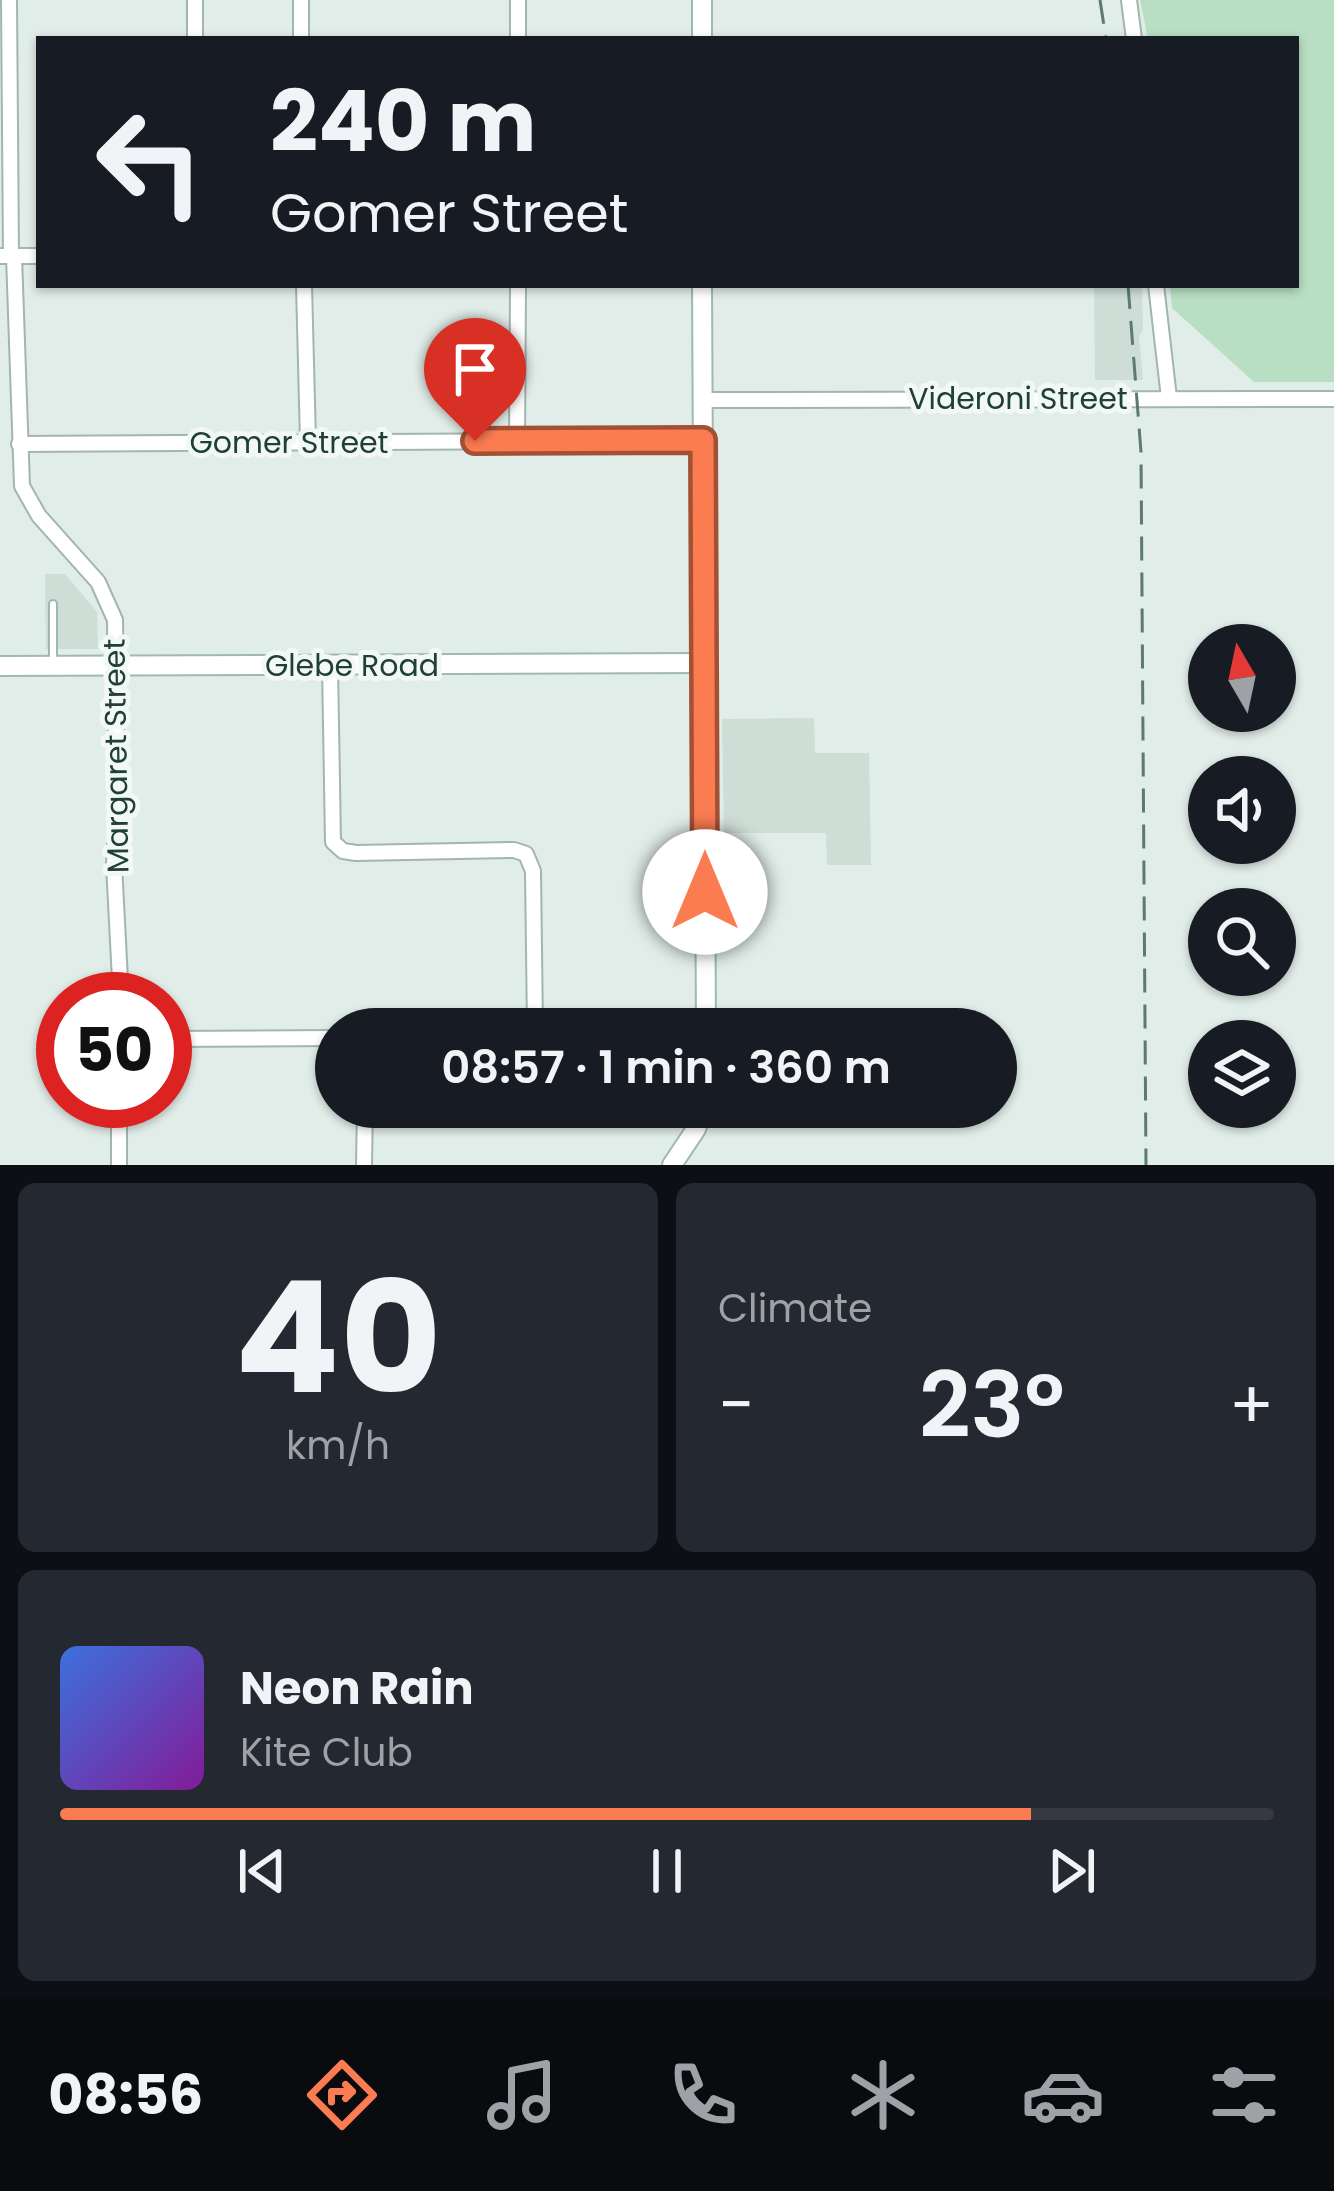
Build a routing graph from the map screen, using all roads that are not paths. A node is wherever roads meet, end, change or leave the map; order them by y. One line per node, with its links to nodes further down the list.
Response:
1 (9, 0): 12 (street, Margaret Street)
2 (195, 0): 7 (street)
3 (301, 0): 8 (street)
4 (518, 0): 9 (street)
5 (702, 0): 10 (main road)
6 (1129, 0): 11 (street)
7 (196, 36)
8 (301, 36)
9 (518, 36)
10 (702, 36)
11 (1134, 36)
12 (8, 256): 23 (street, Margaret Street)
13 (304, 288): 22 (street)
14 (518, 288): 20 (street)
15 (703, 288): 19 (main road)
16 (1156, 288): 17 (street)
17 (1169, 398): 18 (street, Videroni Street); 19 (street, Videroni Street)
18 (1334, 399)
19 (703, 400): 21 (main road)
20 (517, 440): 21 (street, Gomer Street); 22 (street, Gomer Street)
21 (703, 440): 25 (main road)
22 (308, 442): 23 (street, Gomer Street)
23 (19, 444): 29 (street, Margaret Street)
24 (53, 604): 28 (lane)
25 (704, 663): 26 (main road, Glebe Road); 32 (main road)
26 (330, 665): 29 (main road, Glebe Road); 31 (street)
27 (0, 666): 28 (main road, Glebe Road)
28 (53, 666): 29 (main road, Glebe Road)
29 (117, 666): 30 (street, Margaret Street)
30 (120, 972)
31 (535, 1008)
32 (706, 1008)
33 (192, 1039): 34 (street)
34 (315, 1039)
35 (119, 1128): 38 (street)
36 (364, 1128): 39 (street)
37 (696, 1128): 40 (main road)
38 (119, 1165)
39 (364, 1165)
40 (671, 1165)

